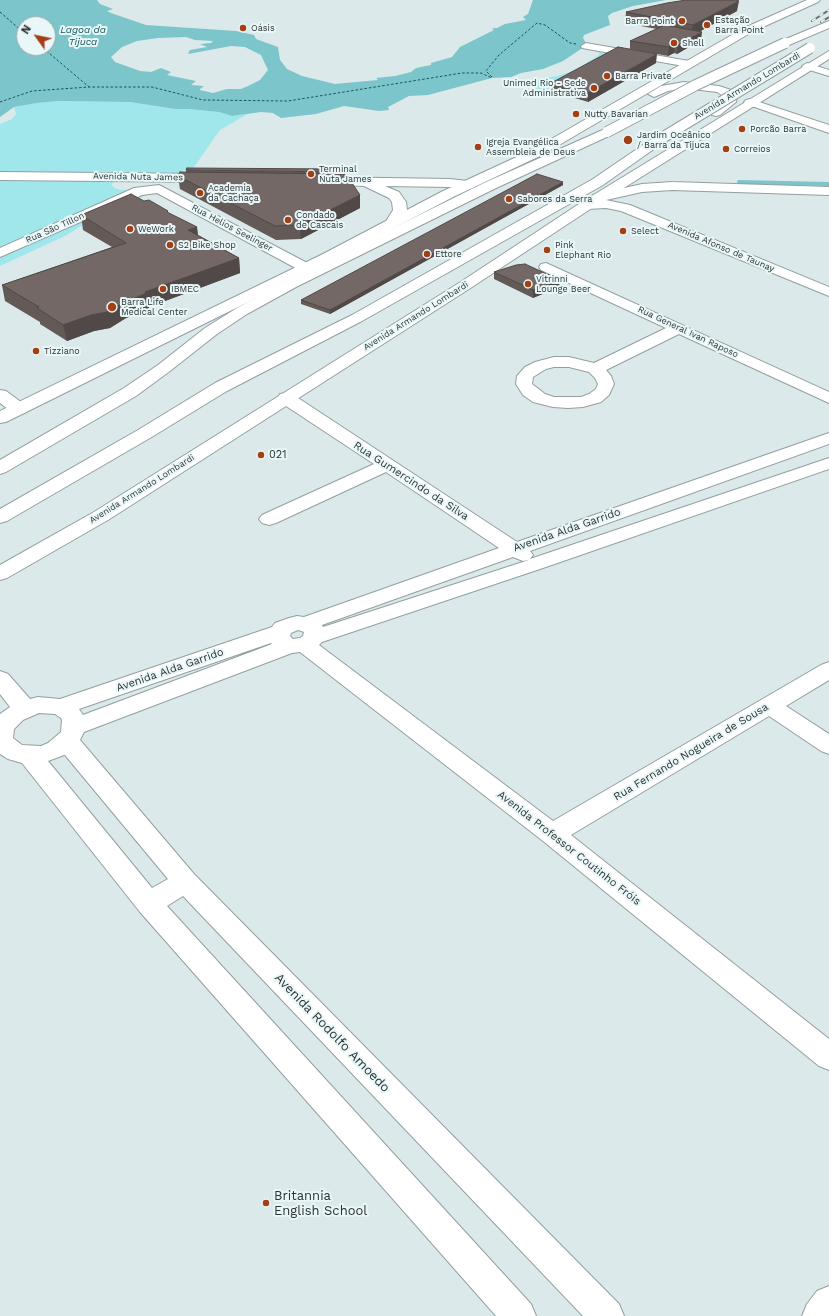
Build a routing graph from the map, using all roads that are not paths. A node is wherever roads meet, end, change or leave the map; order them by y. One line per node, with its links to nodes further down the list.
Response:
1 (815, 0): 8 (main road)
2 (827, 1): 6 (main road)
3 (829, 24): 29 (main road, Avenida Armando Lombardi, bridge)
4 (586, 46): 8 (main road)
5 (814, 46): 43 (main road, Avenida Armando Lombardi, bridge)
6 (829, 46)
7 (829, 54): 9 (main road, Avenida Armando Lombardi)
8 (689, 64): 13 (main road)
9 (807, 66): 10 (main road); 11 (main road, Avenida Armando Lombardi)
10 (829, 73)
11 (750, 102): 12 (main road); 15 (main road, Avenida Armando Lombardi)
12 (829, 129)
13 (538, 152): 15 (main road); 21 (main road)
14 (201, 170): 18 (main road, Avenida Nuta James)
15 (637, 174): 26 (main road, Avenida Armando Lombardi)
16 (0, 176): 17 (main road, Avenida Nuta James)
17 (133, 177): 18 (main road, Avenida Nuta James); 24 (main road)
18 (188, 178): 23 (main road)
19 (364, 181): 20 (main road); 20 (main road); 27 (main road)
20 (450, 182): 21 (main road)
21 (468, 185): 27 (main road)
22 (829, 188): 25 (main road)
23 (159, 189): 24 (main road); 32 (main road, Rua Helios Seelinger)
24 (139, 191): 30 (main road, Rua São Tillon)
25 (646, 198): 26 (main road); 28 (main road, Avenida Afonso de Taunay)
26 (593, 201): 33 (main road, Avenida Afonso de Taunay); 38 (main road, Avenida Armando Lombardi); 43 (main road)
27 (392, 223): 29 (main road); 32 (main road)
28 (708, 228)
29 (363, 249): 42 (main road, Avenida Armando Lombardi)
30 (0, 253)
31 (546, 267): 35 (main road, Rua General Ivan Raposo)
32 (306, 268): 34 (main road)
33 (829, 292)
34 (220, 308): 40 (main road); 42 (main road)
35 (679, 328): 36 (main road); 39 (main road, Rua General Ivan Raposo)
36 (595, 370)
37 (0, 395): 40 (main road)
38 (286, 398): 46 (main road, Rua Gumercindo da Silva); 52 (main road, Avenida Armando Lombardi)
39 (829, 398)
40 (19, 410): 41 (main road)
41 (0, 418)
42 (86, 418): 47 (main road, Avenida Armando Lombardi)
43 (144, 434): 48 (main road, Avenida Armando Lombardi)
44 (829, 438): 50 (main road, Avenida Alda Garrido)
45 (829, 463): 51 (main road, Avenida Alda Garrido)
46 (387, 465): 49 (main road); 50 (main road, Rua Gumercindo da Silva)
47 (0, 468)
48 (0, 517)
49 (269, 519)
50 (514, 549): 51 (main road, Rua Gumercindo da Silva); 53 (main road, Avenida Alda Garrido)
51 (536, 564): 53 (main road, Avenida Alda Garrido)
52 (0, 574)
53 (298, 637): 57 (main road, Avenida Alda Garrido); 59 (main road, Avenida Alda Garrido); 62 (main road, Avenida Professor Coutinho Fróis)
54 (829, 670): 56 (main road, Rua Fernando Nogueira de Sousa)
55 (0, 679): 58 (main road)
56 (770, 706): 60 (main road); 62 (main road, Rua Fernando Nogueira de Sousa)
57 (61, 707): 58 (main road); 59 (main road)
58 (25, 708): 61 (main road)
59 (71, 734): 61 (main road); 63 (main road, Avenida Rodolfo Amoedo)
60 (829, 745)
61 (9, 749): 64 (main road)
62 (552, 834): 65 (main road, Avenida Professor Coutinho Fróis)
63 (185, 881): 64 (main road); 68 (main road, Avenida Rodolfo Amoedo)
64 (149, 904): 67 (main road)
65 (829, 1057)
66 (829, 1303): 69 (main road)
67 (519, 1316)
68 (607, 1316)
69 (819, 1316)

